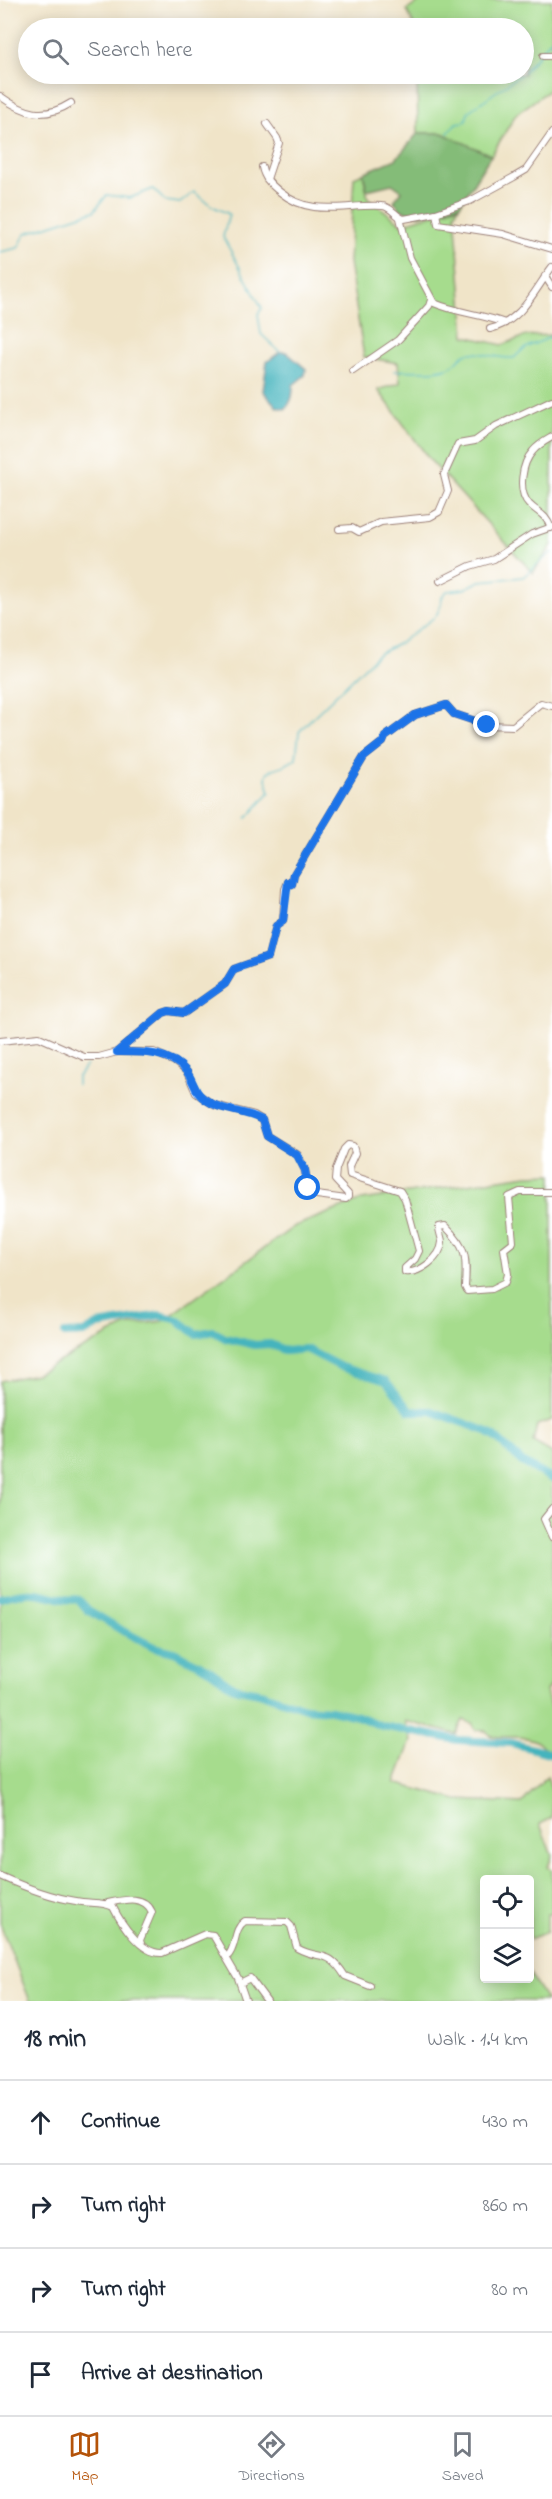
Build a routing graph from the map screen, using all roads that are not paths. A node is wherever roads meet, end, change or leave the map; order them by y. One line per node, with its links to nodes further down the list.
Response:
1 (543, 56): 2 (street)
2 (552, 56)
3 (0, 96): 4 (street)
4 (71, 103)
5 (267, 124): 8 (street)
6 (552, 134): 9 (street)
7 (262, 167): 8 (street)
8 (267, 179): 10 (street)
9 (436, 213): 10 (street); 11 (street)
10 (400, 218): 15 (street)
11 (552, 249)
12 (552, 267): 13 (street)
13 (545, 276): 14 (street); 16 (street)
14 (552, 287)
15 (431, 300): 16 (street); 18 (street)
16 (505, 323): 17 (street)
17 (490, 329)
18 (353, 371)
19 (552, 400): 22 (street)
20 (552, 437): 21 (street)
21 (551, 527): 23 (street)
22 (339, 529)
23 (440, 581)
24 (552, 706): 26 (street)
25 (0, 1041): 26 (street)
26 (117, 1052): 27 (street)
27 (552, 1192)
28 (552, 1509): 29 (street)
29 (552, 1537)
30 (0, 1876): 31 (street)
31 (107, 1903): 32 (street); 32 (street)
32 (141, 1944): 33 (street)
33 (227, 1957): 34 (street); 35 (street)
34 (240, 1983): 36 (street); 37 (street)
35 (370, 1986)
36 (246, 2001)
37 (267, 2001)

